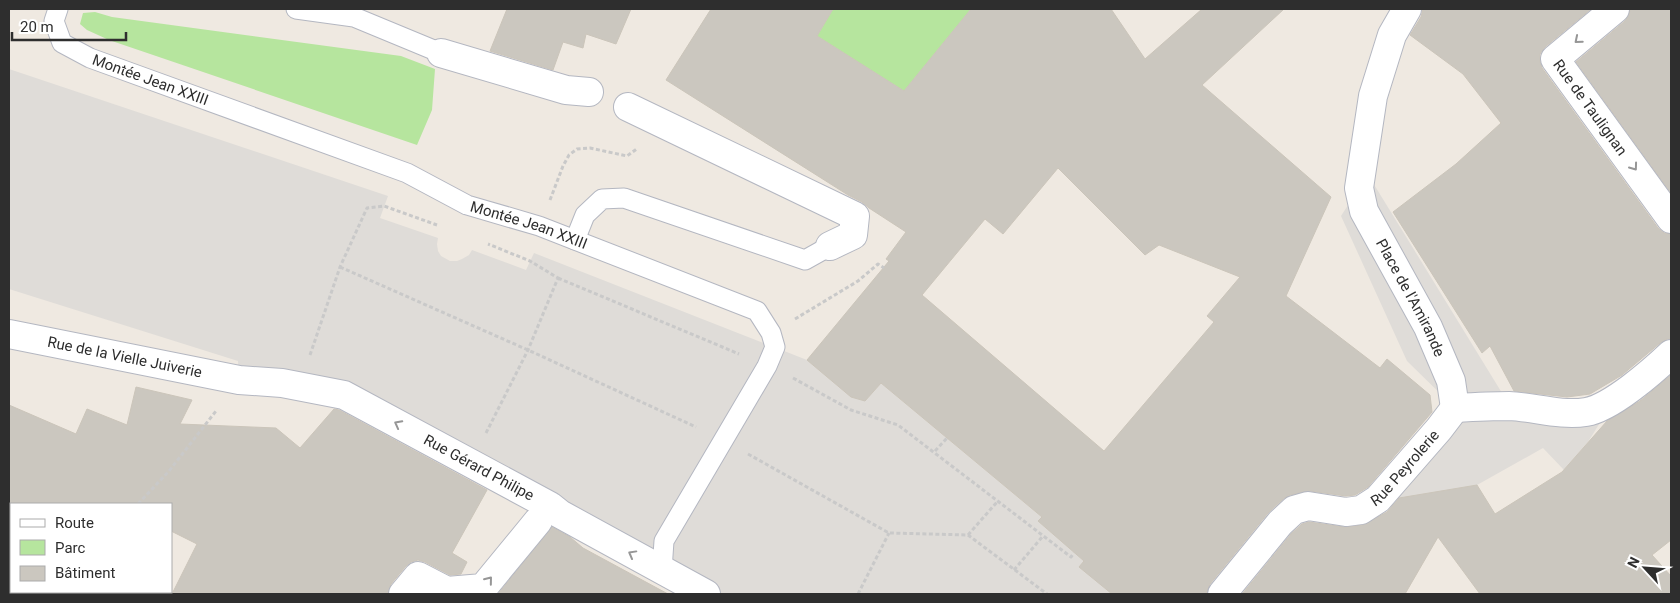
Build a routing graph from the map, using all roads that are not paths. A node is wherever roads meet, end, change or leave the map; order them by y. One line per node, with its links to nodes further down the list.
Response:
1 (58, 9): 10 (lane, Montée Jean XXIII)
2 (296, 9): 5 (lane)
3 (1407, 9): 15 (street, Place de l'Amirande)
4 (1615, 9): 9 (street, Rue de Taulignan, one-way to 9)
5 (360, 13): 6 (lane)
6 (441, 53): 7 (street)
7 (589, 92)
8 (628, 107): 11 (street)
9 (1671, 219)
10 (575, 240): 11 (lane); 17 (lane, Montée Jean XXIII)
11 (830, 246)
12 (9, 334): 14 (street, Rue de la Vielle Juiverie)
13 (1671, 354): 15 (street)
14 (238, 380): 17 (street, Rue Gérard Philipe, one-way to 14)
15 (1455, 408): 20 (street, Rue Peyrolerie)
16 (538, 521): 18 (street, one-way to 16)
17 (662, 570): 19 (street, Rue Gérard Philipe)
18 (403, 594)
19 (706, 594)
20 (1222, 594)

